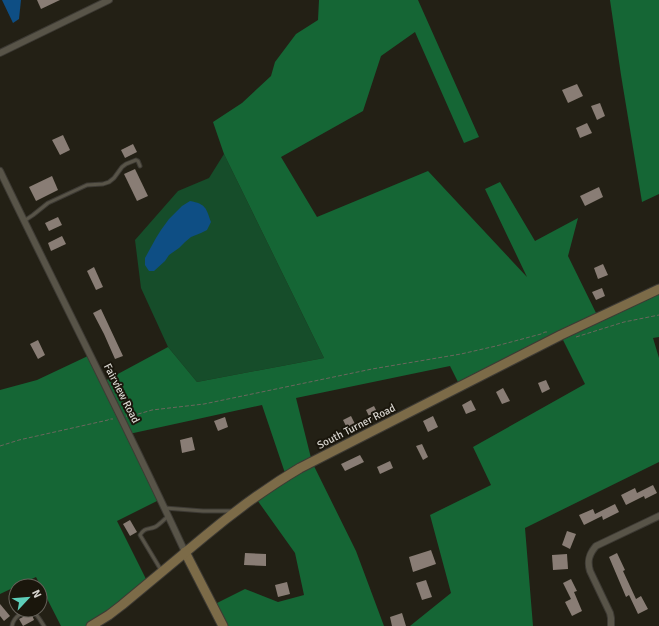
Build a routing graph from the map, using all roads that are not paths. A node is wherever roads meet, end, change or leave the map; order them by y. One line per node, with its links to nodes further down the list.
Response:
1 (109, 0): 2 (street)
2 (0, 53)
3 (140, 166): 5 (lane)
4 (0, 171): 5 (street, Fairview Road)
5 (24, 221): 7 (street, Fairview Road)
6 (659, 289): 8 (street, South Turner Road)
7 (165, 508): 8 (lane); 9 (street, Fairview Road)
8 (236, 511): 11 (street, South Turner Road)
9 (169, 516): 11 (street, Fairview Road); 12 (lane)
10 (659, 516): 17 (street)
11 (186, 552): 12 (street, South Turner Road); 16 (street, Fairview Road)
12 (162, 572): 15 (street, South Turner Road)
13 (12, 626): 14 (lane)
14 (44, 626)
15 (92, 626)
16 (223, 626)
17 (611, 626)

